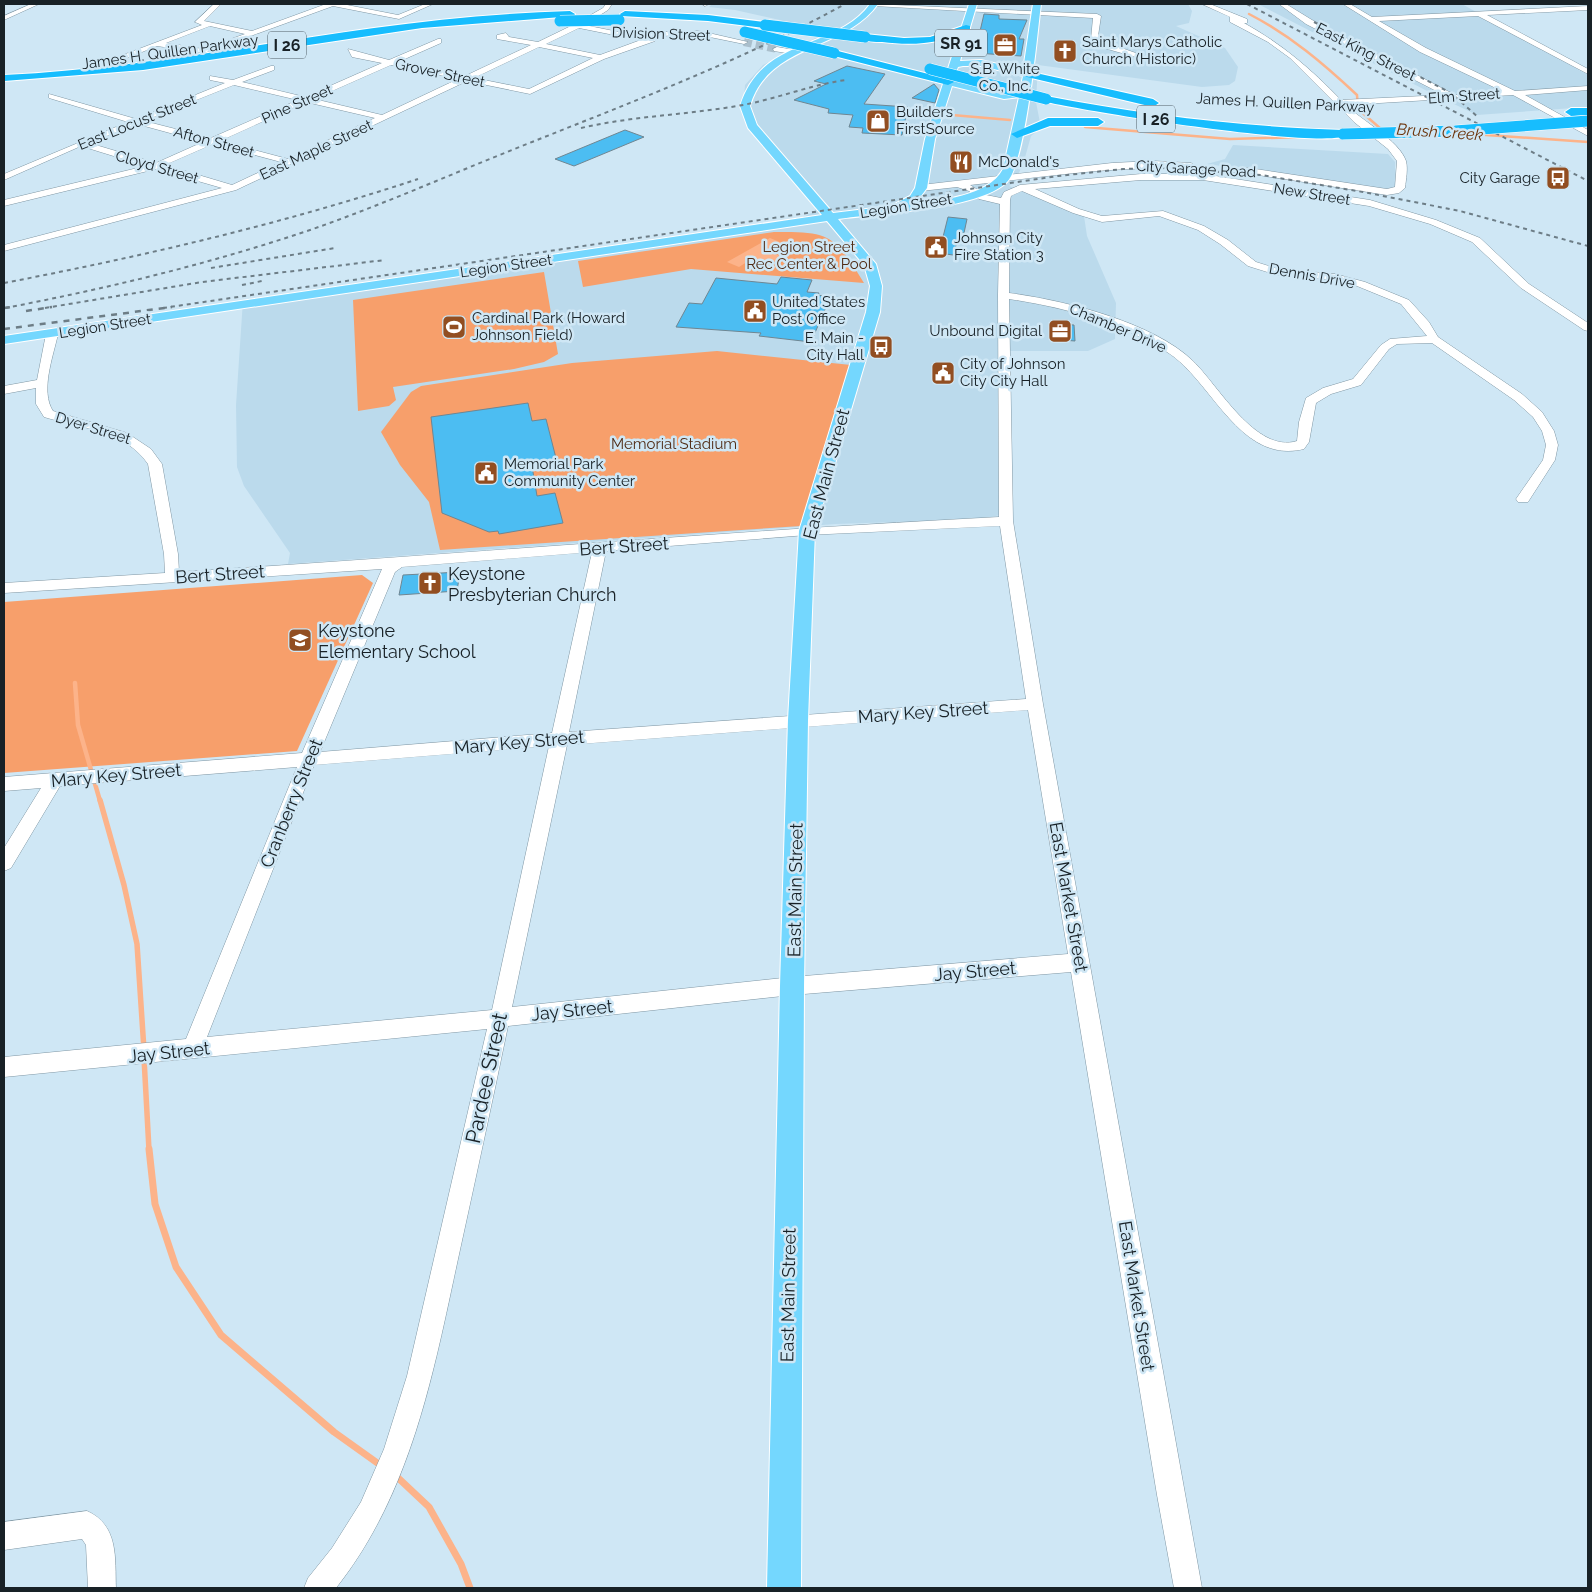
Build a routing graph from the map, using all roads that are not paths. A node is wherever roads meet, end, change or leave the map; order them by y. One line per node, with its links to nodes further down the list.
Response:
1 (36, 4): 18 (street)
2 (218, 4): 21 (street)
3 (333, 4): 4 (street); 25 (street)
4 (430, 4)
5 (609, 4): 22 (street, East Maple Street)
6 (874, 4): 12 (street); 34 (main road, East Main Street)
7 (1210, 4): 58 (street)
8 (1282, 4): 55 (street, East King Street)
9 (1346, 4): 20 (street)
10 (1465, 4): 16 (street)
11 (1558, 4): 15 (street)
12 (972, 7): 13 (street); 23 (main road, SR 91)
13 (1036, 8): 38 (street); 42 (main road)
14 (1588, 8): 15 (street)
15 (1569, 9): 16 (street); 19 (street)
16 (1480, 14): 20 (street); 43 (street)
17 (622, 17): 24 (highway, James H. Quillen Parkway / I 26); 24 (highway, James H. Quillen Parkway / I 26); 44 (highway, James H. Quillen Parkway / I 26); 49 (highway, James H. Quillen Parkway / I 26, bridge)
18 (4, 18)
19 (1588, 18)
20 (1370, 19): 53 (street)
21 (210, 24): 25 (street); 29 (street)
22 (578, 26): 27 (street, Division Street); 30 (street, East Maple Street)
23 (966, 28): 24 (highway, bridge); 40 (main road, SR 91)
24 (751, 30): 27 (street, Division Street); 31 (highway, bridge); 31 (highway, James H. Quillen Parkway / I 26, bridge)
25 (252, 33): 29 (street)
26 (506, 35): 30 (street)
27 (653, 35): 36 (street)
28 (438, 41): 39 (street, Pine Street)
29 (157, 44): 37 (street)
30 (537, 45): 36 (street); 46 (street, East Maple Street)
31 (843, 47): 35 (highway, James H. Quillen Parkway / I 26); 48 (highway); 51 (highway, James H. Quillen Parkway / I 26, bridge)
32 (777, 48): 34 (street)
33 (351, 51): 39 (street, Grover Street)
34 (792, 52): 87 (main road, East Main Street)
35 (891, 52)
36 (601, 57): 46 (street, Grover Street)
37 (119, 58)
38 (1146, 58)
39 (393, 63): 46 (street, Grover Street); 57 (street, Pine Street)
40 (954, 65): 42 (main road); 48 (main road, SR 91)
41 (271, 68): 47 (street, East Locust Street)
42 (1028, 70): 51 (highway); 52 (main road)
43 (1588, 72)
44 (4, 78)
45 (213, 78): 47 (street)
46 (467, 80): 63 (street, East Maple Street)
47 (236, 82): 57 (street); 65 (street, East Locust Street)
48 (948, 82): 52 (main road); 80 (main road, SR 91)
49 (4, 87)
50 (1588, 88): 53 (street, Elm Street)
51 (1047, 90): 60 (highway); 64 (highway, James H. Quillen Parkway / I 26); 67 (highway, James H. Quillen Parkway / I 26)
52 (1025, 93): 69 (main road)
53 (1515, 93): 55 (street, Elm Street); 68 (street)
54 (52, 96): 59 (street, Afton Street)
55 (1452, 96): 58 (street, Elm Street)
56 (84, 97): 59 (street)
57 (308, 100): 63 (street); 70 (street, Pine Street)
58 (1344, 102): 75 (street, City Garage Road)
59 (70, 103): 65 (street, Afton Street)
60 (1164, 106)
61 (1187, 110): 64 (highway)
62 (1588, 111): 64 (highway, James H. Quillen Parkway / I 26)
63 (384, 118): 72 (street, East Maple Street)
64 (1246, 119)
65 (138, 122): 70 (street, Afton Street); 71 (street, East Locust Street)
66 (1588, 122): 67 (highway, James H. Quillen Parkway / I 26, bridge)
67 (1267, 131): 69 (highway)
68 (1588, 133)
69 (1018, 134): 77 (main road)
70 (214, 141): 72 (street, Afton Street); 73 (street, Pine Street)
71 (82, 144): 73 (street, Cloyd Street); 76 (street, East Locust Street)
72 (291, 162): 79 (street, East Maple Street)
73 (156, 166): 79 (street, Cloyd Street); 85 (street, Pine Street)
74 (1210, 167): 77 (street, City Garage Road)
75 (1234, 170)
76 (4, 177)
77 (1003, 179): 78 (street, City Garage Road); 82 (main road, Legion Street)
78 (949, 184): 80 (street, City Garage Road); 82 (street)
79 (233, 188): 89 (street, East Maple Street)
80 (921, 188): 83 (main road); 86 (main road)
81 (1024, 188): 84 (street, New Street); 92 (street, New Street); 94 (street, Dennis Drive)
82 (975, 194): 83 (main road, Legion Street); 84 (street)
83 (952, 200): 86 (main road, Legion Street)
84 (1005, 201): 91 (street, East Market Street)
85 (4, 203)
86 (878, 210): 87 (main road, Legion Street); 90 (main road)
87 (832, 218): 88 (main road, Legion Street); 90 (main road, East Main Street)
88 (772, 226): 90 (main road); 93 (main road, Legion Street)
89 (4, 248)
90 (860, 250): 100 (main road, East Main Street)
91 (1003, 295): 94 (street, Chamber Drive); 99 (street, East Market Street)
92 (1588, 328)
93 (52, 334): 95 (main road, Legion Street); 96 (street, Dyer Street)
94 (1434, 339): 98 (street, Dennis Drive)
95 (4, 340)
96 (42, 383): 97 (street); 103 (street, Dyer Street)
97 (4, 390)
98 (1524, 500)
99 (1006, 520): 100 (street, Bert Street); 105 (street, East Market Street)
100 (807, 531): 101 (street, Bert Street); 106 (main road, East Main Street)
101 (600, 548): 102 (street, Bert Street); 107 (street, Pardee Street)
102 (398, 563): 103 (street, Bert Street); 108 (street, Cranberry Street)
103 (172, 577): 104 (street, Bert Street)
104 (4, 588)
105 (1035, 704): 106 (street, Mary Key Street); 112 (street, East Market Street)
106 (798, 720): 107 (street, Mary Key Street); 113 (main road, East Main Street)
107 (559, 739): 108 (street, Mary Key Street); 114 (street, Pardee Street)
108 (308, 760): 109 (street, Mary Key Street); 115 (street, Cranberry Street)
109 (55, 780): 110 (street, Mary Key Street); 111 (street)
110 (4, 784)
111 (4, 863)
112 (1081, 962): 113 (street, Jay Street); 121 (street, East Market Street)
113 (792, 986): 114 (street, Jay Street); 120 (main road, East Main Street)
114 (500, 1018): 115 (street, Jay Street); 119 (street, Pardee Street)
115 (192, 1050): 116 (street, Jay Street)
116 (4, 1067)
117 (4, 1536): 118 (street)
118 (102, 1588)
119 (318, 1588)
120 (784, 1588)
121 (1188, 1588)

